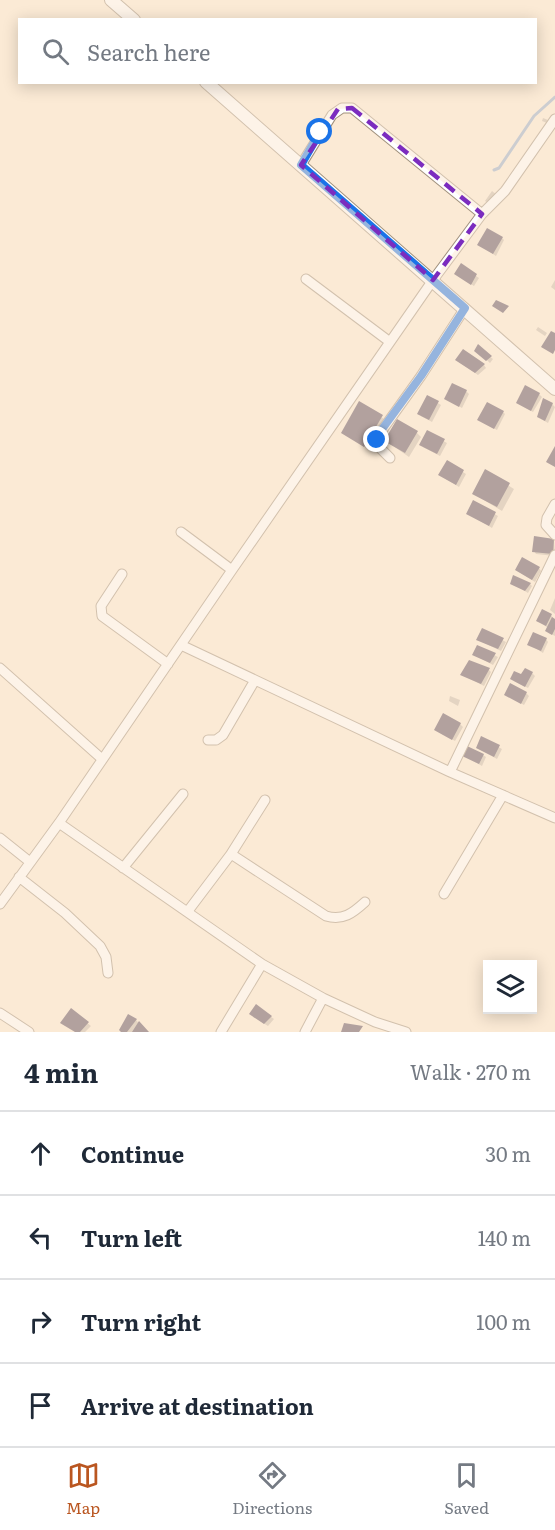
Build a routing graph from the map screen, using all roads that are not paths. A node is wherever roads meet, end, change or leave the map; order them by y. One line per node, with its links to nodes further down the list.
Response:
1 (111, 0): 2 (street)
2 (132, 18)
3 (208, 84): 5 (street)
4 (555, 119): 6 (street)
5 (301, 165): 6 (street); 8 (street)
6 (482, 214): 8 (street)
7 (306, 279): 10 (street)
8 (433, 280): 9 (street); 10 (street)
9 (465, 308): 11 (street); 12 (street)
10 (390, 342): 17 (street)
11 (555, 388)
12 (390, 458)
13 (555, 504): 15 (street)
14 (181, 532): 17 (street)
15 (555, 535)
16 (555, 555): 25 (street)
17 (232, 570): 19 (street)
18 (122, 573): 20 (street)
19 (181, 645): 20 (street); 22 (street)
20 (168, 664): 24 (street)
21 (0, 668): 24 (street)
22 (255, 680): 23 (street); 25 (street)
23 (208, 740)
24 (102, 759): 30 (street)
25 (450, 772): 27 (street)
26 (183, 794): 34 (street)
27 (503, 795): 29 (street); 36 (street)
28 (264, 800): 32 (street)
29 (555, 818)
30 (59, 823): 33 (street); 34 (street)
31 (0, 838): 33 (street)
32 (231, 854): 37 (street); 39 (street)
33 (30, 862): 35 (street)
34 (123, 867): 39 (street)
35 (19, 877): 38 (street); 41 (street)
36 (444, 894)
37 (365, 902)
38 (0, 903)
39 (188, 911): 40 (street)
40 (262, 964): 42 (street); 45 (street)
41 (108, 973)
42 (323, 998): 46 (street); 47 (street)
43 (0, 1013): 44 (street)
44 (28, 1032)
45 (221, 1032)
46 (305, 1032)
47 (406, 1032)

